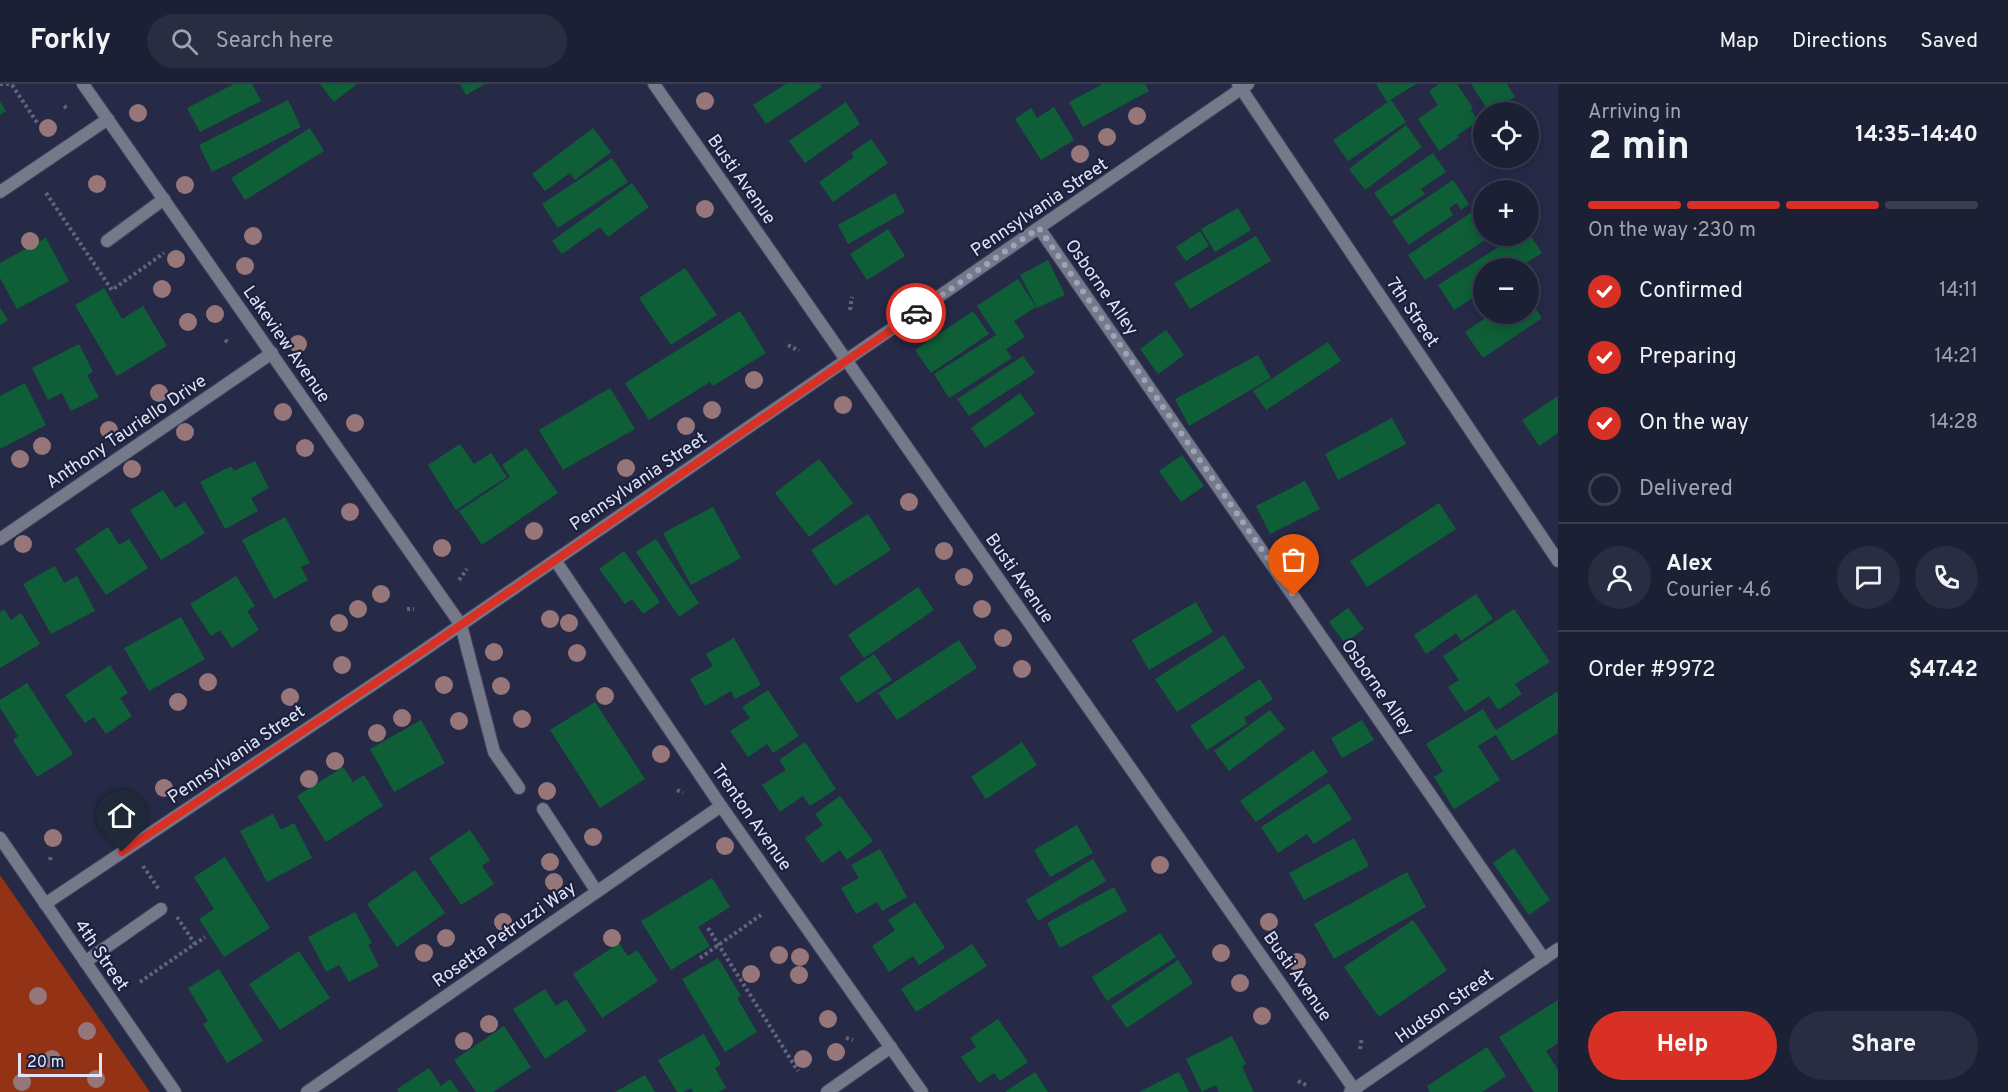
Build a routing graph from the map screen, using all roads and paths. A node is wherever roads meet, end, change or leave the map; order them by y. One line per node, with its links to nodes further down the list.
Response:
1 (0, 84): 4 (path)
2 (83, 84): 6 (street, Lakeview Avenue)
3 (654, 84): 17 (street, Busti Avenue)
4 (13, 85): 7 (path)
5 (1242, 86): 10 (street, Pennsylvania Street); 20 (street, 7th Street)
6 (108, 118): 8 (street); 9 (street, Lakeview Avenue)
7 (38, 124)
8 (0, 192)
9 (165, 199): 11 (street); 16 (street, Lakeview Avenue)
10 (1039, 228): 17 (street, Pennsylvania Street); 41 (street, Osborne Alley)
11 (107, 241)
12 (852, 297): 13 (path)
13 (850, 310)
14 (788, 345): 15 (path)
15 (799, 351)
16 (272, 353): 18 (street, Anthony Tauriello Drive); 25 (street, Lakeview Avenue)
17 (847, 360): 19 (street, Pennsylvania Street); 52 (street, Busti Avenue)
18 (0, 539)
19 (555, 560): 25 (street, Pennsylvania Street); 29 (street, Trenton Avenue)
20 (1558, 561)
21 (467, 569): 22 (path)
22 (459, 580)
23 (407, 609): 24 (path)
24 (414, 609)
25 (461, 624): 26 (street); 33 (street, Pennsylvania Street)
26 (519, 788)
27 (677, 790): 28 (path)
28 (683, 793)
29 (721, 806): 32 (street, Rosetta Petruzzi Way); 47 (street, Trenton Avenue)
30 (543, 809): 32 (street)
31 (0, 838): 33 (street, 4th Street)
32 (597, 892): 54 (street, Rosetta Petruzzi Way)
33 (45, 904): 42 (street, 4th Street)
34 (161, 909): 42 (street)
35 (761, 915): 38 (path)
36 (708, 928): 38 (path)
37 (205, 937): 43 (path)
38 (718, 945): 40 (path); 49 (path)
39 (1558, 949): 41 (street, Hudson Street)
40 (700, 958)
41 (1544, 958): 52 (street, Hudson Street)
42 (85, 962): 53 (street, 4th Street)
43 (140, 982)
44 (1362, 1037): 48 (path)
45 (846, 1038): 46 (path)
46 (853, 1040)
47 (891, 1047): 55 (street); 56 (street, Trenton Avenue)
48 (1360, 1049)
49 (798, 1071)
50 (1298, 1081): 51 (path)
51 (1308, 1086)
52 (1354, 1091)
53 (175, 1092)
54 (307, 1092)
55 (827, 1092)
56 (922, 1092)

